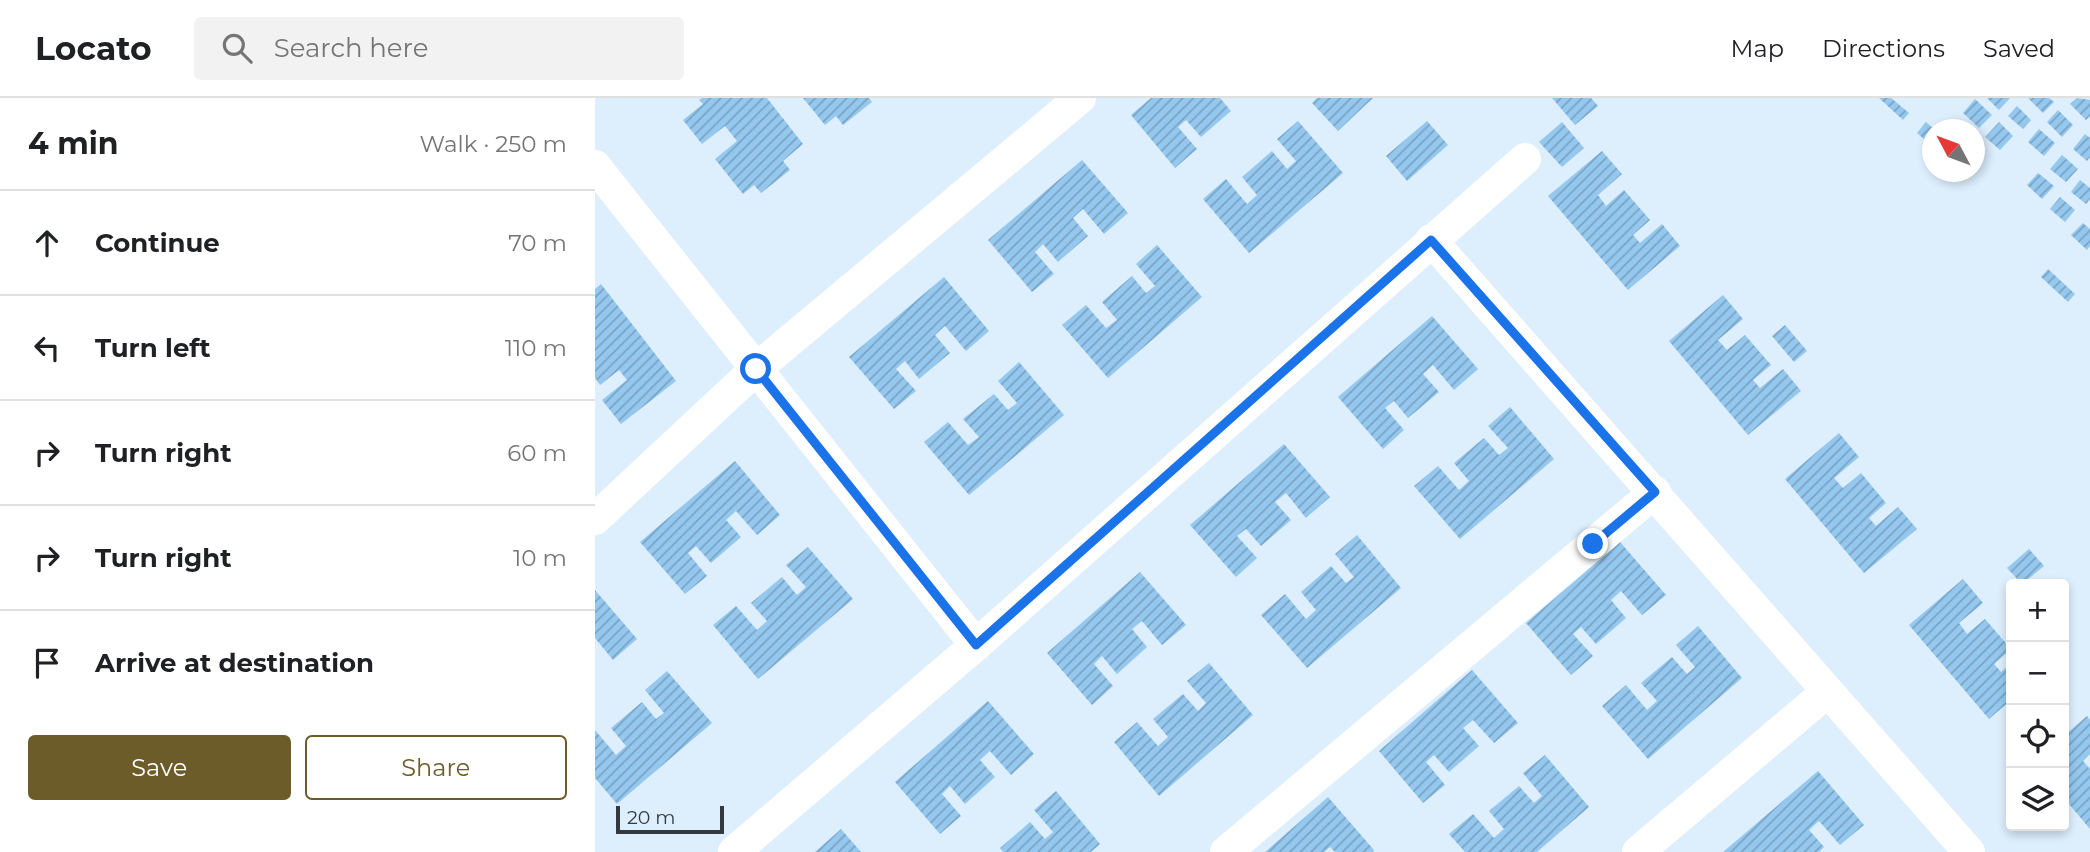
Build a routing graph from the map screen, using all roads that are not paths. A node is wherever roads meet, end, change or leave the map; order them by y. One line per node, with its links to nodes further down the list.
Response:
1 (1080, 98): 5 (street)
2 (1525, 159): 4 (street)
3 (595, 166): 5 (street)
4 (1431, 240): 6 (street); 8 (street)
5 (756, 369): 7 (street); 8 (street)
6 (1655, 492): 9 (street); 11 (street)
7 (595, 519)
8 (976, 645): 10 (street)
9 (1827, 692): 12 (street); 13 (street)
10 (734, 852)
11 (1226, 852)
12 (1638, 852)
13 (1969, 852)

